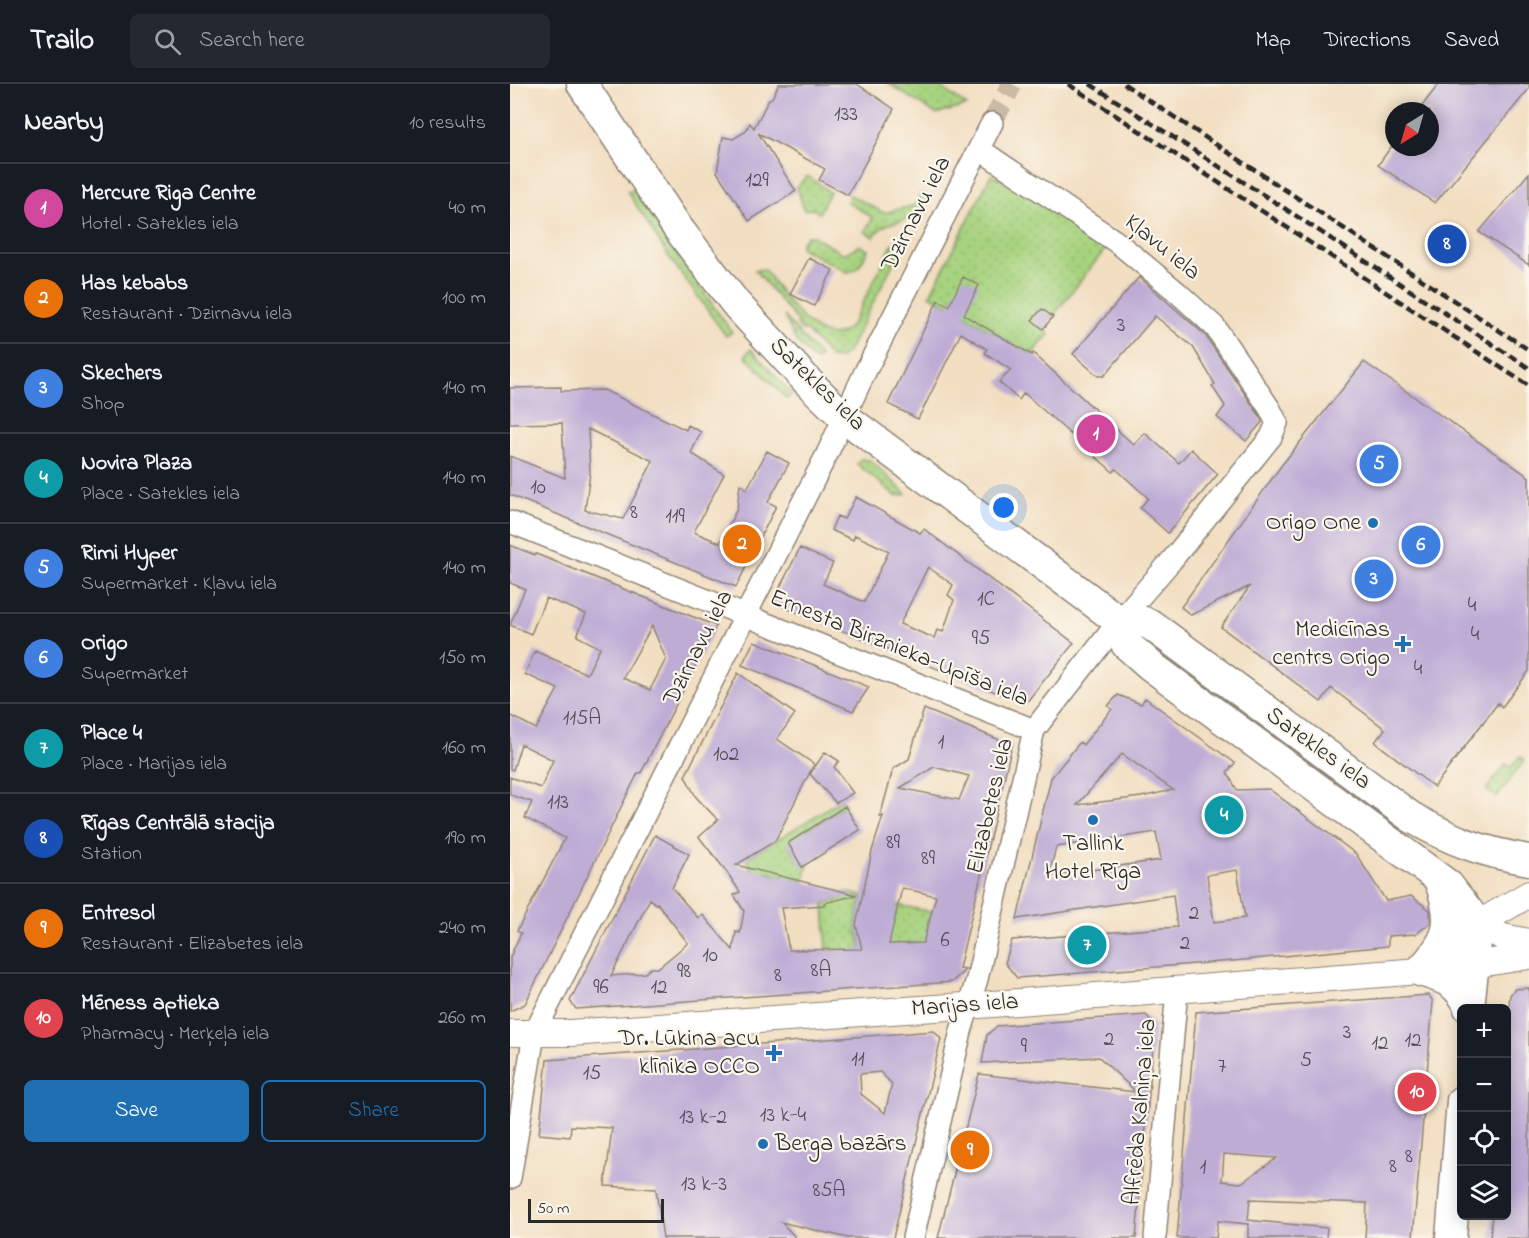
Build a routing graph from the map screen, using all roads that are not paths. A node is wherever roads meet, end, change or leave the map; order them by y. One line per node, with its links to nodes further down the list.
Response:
1 (582, 84): 4 (highway, Satekles iela)
2 (992, 123): 3 (street, Dzirnavu iela)
3 (979, 149): 4 (street, Dzirnavu iela); 5 (street, Kļavu iela)
4 (844, 417): 7 (street, Dzirnavu iela); 8 (highway, Satekles iela)
5 (1276, 423): 8 (street, Elizabetes iela)
6 (510, 522): 7 (street, Ernesta Birznieka-Upīša iela)
7 (744, 615): 9 (street, Ernesta Birznieka-Upīša iela); 22 (street, Dzirnavu iela)
8 (1119, 621): 9 (street, Elizabetes iela); 10 (highway, Satekles iela); 11 (highway, Satekles iela)
9 (1035, 730): 21 (street, Elizabetes iela)
10 (1529, 860)
11 (1437, 876): 13 (highway, Satekles iela); 17 (highway)
12 (1529, 894): 13 (main road)
13 (1478, 924): 14 (main road); 16 (highway); 17 (main road)
14 (1529, 942)
15 (1529, 956): 16 (main road, Marijas iela)
16 (1473, 965): 17 (main road, Marijas iela); 20 (highway)
17 (1420, 971): 18 (main road, Marijas iela); 19 (highway)
18 (1177, 990): 21 (main road, Marijas iela); 26 (street, Alfrēda Kalniņa iela)
19 (1468, 1004)
20 (1469, 1004)
21 (969, 1006): 22 (main road, Marijas iela); 25 (street, Elizabetes iela)
22 (522, 1034): 24 (street, Dzirnavu iela)
23 (1460, 1112): 27 (highway)
24 (510, 1178)
25 (913, 1238)
26 (1155, 1238)
27 (1451, 1238)

